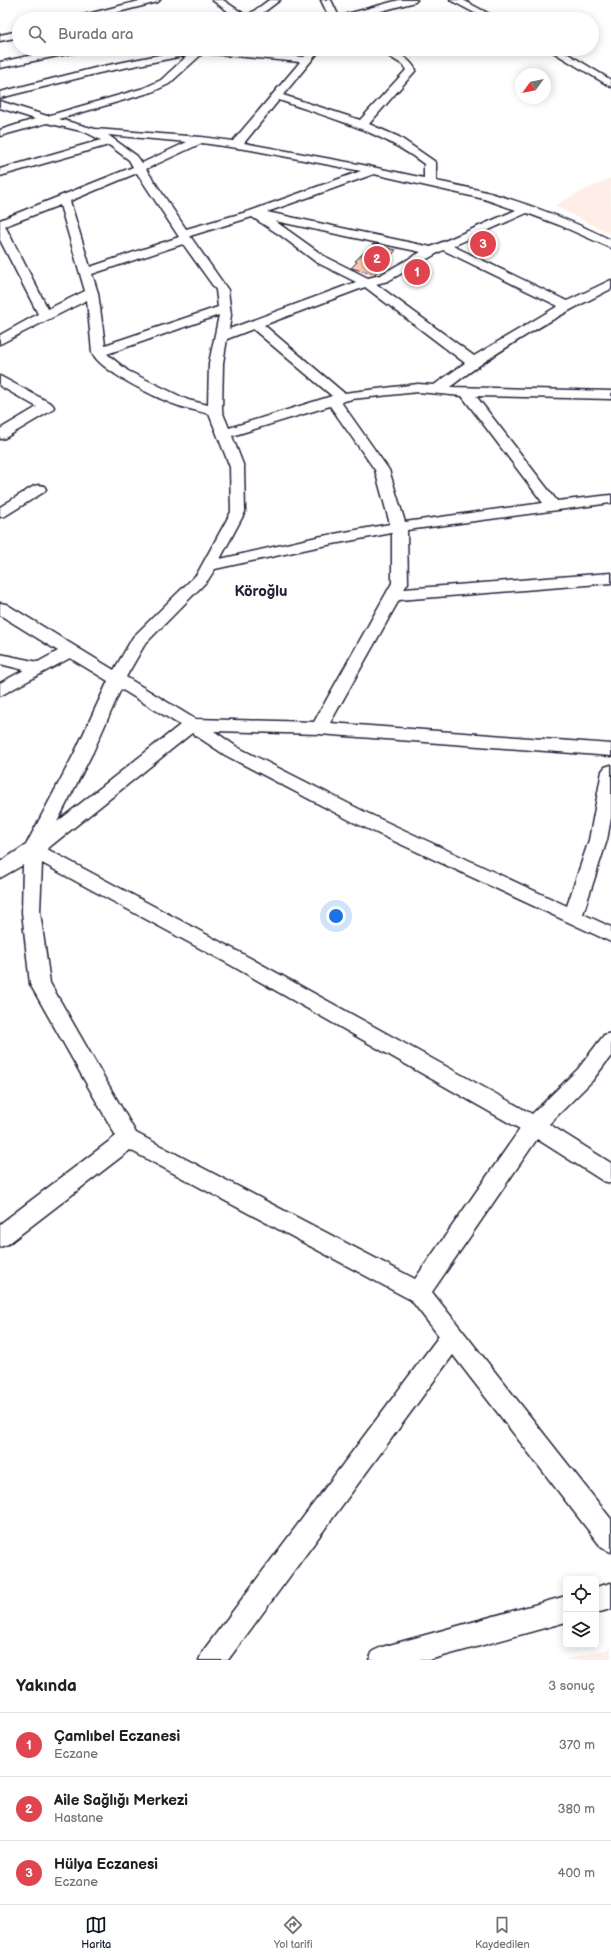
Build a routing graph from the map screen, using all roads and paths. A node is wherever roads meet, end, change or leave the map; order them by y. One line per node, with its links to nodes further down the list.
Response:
1 (112, 0): 8 (street)
2 (155, 0): 8 (street)
3 (217, 0): 11 (street)
4 (275, 0): 12 (street)
5 (326, 0): 13 (street)
6 (412, 0): 14 (street)
7 (456, 0): 15 (street)
8 (124, 8): 9 (street); 10 (street)
9 (108, 12)
10 (130, 12)
11 (235, 12)
12 (259, 12)
13 (332, 12)
14 (364, 12)
15 (480, 12)
16 (12, 35): 17 (street)
17 (0, 38)
18 (43, 56): 26 (street)
19 (166, 56): 28 (street)
20 (192, 56): 31 (street)
21 (267, 56): 25 (street)
22 (310, 56): 25 (street)
23 (394, 56): 32 (street)
24 (565, 56): 27 (street)
25 (306, 60): 29 (street)
26 (0, 65)
27 (611, 84)
28 (0, 95)
29 (276, 96): 32 (street); 37 (street)
30 (0, 104): 31 (street)
31 (48, 120): 33 (street); 34 (street)
32 (364, 124): 41 (street)
33 (89, 130): 35 (street); 36 (street)
34 (0, 133)
35 (201, 140): 37 (street); 38 (street)
36 (112, 141): 38 (street); 40 (street)
37 (236, 145): 39 (street)
38 (140, 169): 42 (street); 47 (street)
39 (372, 170): 41 (street); 44 (street)
40 (0, 173)
41 (430, 183): 43 (street)
42 (64, 200): 45 (street); 50 (street)
43 (527, 209): 48 (street); 49 (street)
44 (254, 212): 47 (street); 49 (street); 51 (street)
45 (0, 224)
46 (0, 228): 56 (street)
47 (185, 237): 50 (street); 55 (street)
48 (611, 244)
49 (438, 249): 51 (street); 54 (street)
50 (86, 272): 53 (street)
51 (366, 282): 57 (street); 61 (street)
52 (611, 284): 54 (street)
53 (92, 293): 56 (street); 60 (street)
54 (567, 306): 61 (street)
55 (224, 309): 58 (street); 60 (street)
56 (45, 315): 59 (street)
57 (255, 324): 58 (street); 66 (street)
58 (222, 336): 67 (street)
59 (0, 340)
60 (100, 352): 67 (street)
61 (473, 362): 63 (street)
62 (0, 380): 69 (street)
63 (438, 390): 64 (street); 66 (street)
64 (466, 392): 65 (street); 72 (street)
65 (611, 395)
66 (337, 399): 68 (street); 74 (street)
67 (215, 411): 68 (street)
68 (224, 434): 75 (street)
69 (0, 435)
70 (39, 489): 73 (street)
71 (611, 499): 72 (street)
72 (553, 506): 74 (street)
73 (0, 514)
74 (399, 528): 75 (street); 77 (street)
75 (209, 566): 82 (street)
76 (611, 578): 77 (street)
77 (393, 595): 85 (street)
78 (0, 608): 79 (street)
79 (69, 652): 81 (street); 82 (street)
80 (0, 659): 81 (street)
81 (41, 668): 83 (street)
82 (117, 679): 84 (street); 89 (street)
83 (0, 690)
84 (192, 725): 85 (street); 89 (street); 91 (street)
85 (319, 728): 86 (street)
86 (611, 750)
87 (611, 772): 88 (street)
88 (604, 841): 91 (street)
89 (32, 850): 90 (street); 94 (street); 95 (street)
90 (0, 871)
91 (573, 917): 92 (street)
92 (611, 935)
93 (611, 1041): 94 (street)
94 (534, 1126): 96 (street); 98 (street)
95 (129, 1138): 97 (street); 98 (street)
96 (611, 1174)
97 (0, 1237)
98 (419, 1293): 99 (street)
99 (453, 1336): 100 (street); 104 (street)
100 (611, 1539)
101 (611, 1596): 102 (street)
102 (599, 1599)
103 (563, 1610): 105 (street)
104 (212, 1660)
105 (382, 1660)

